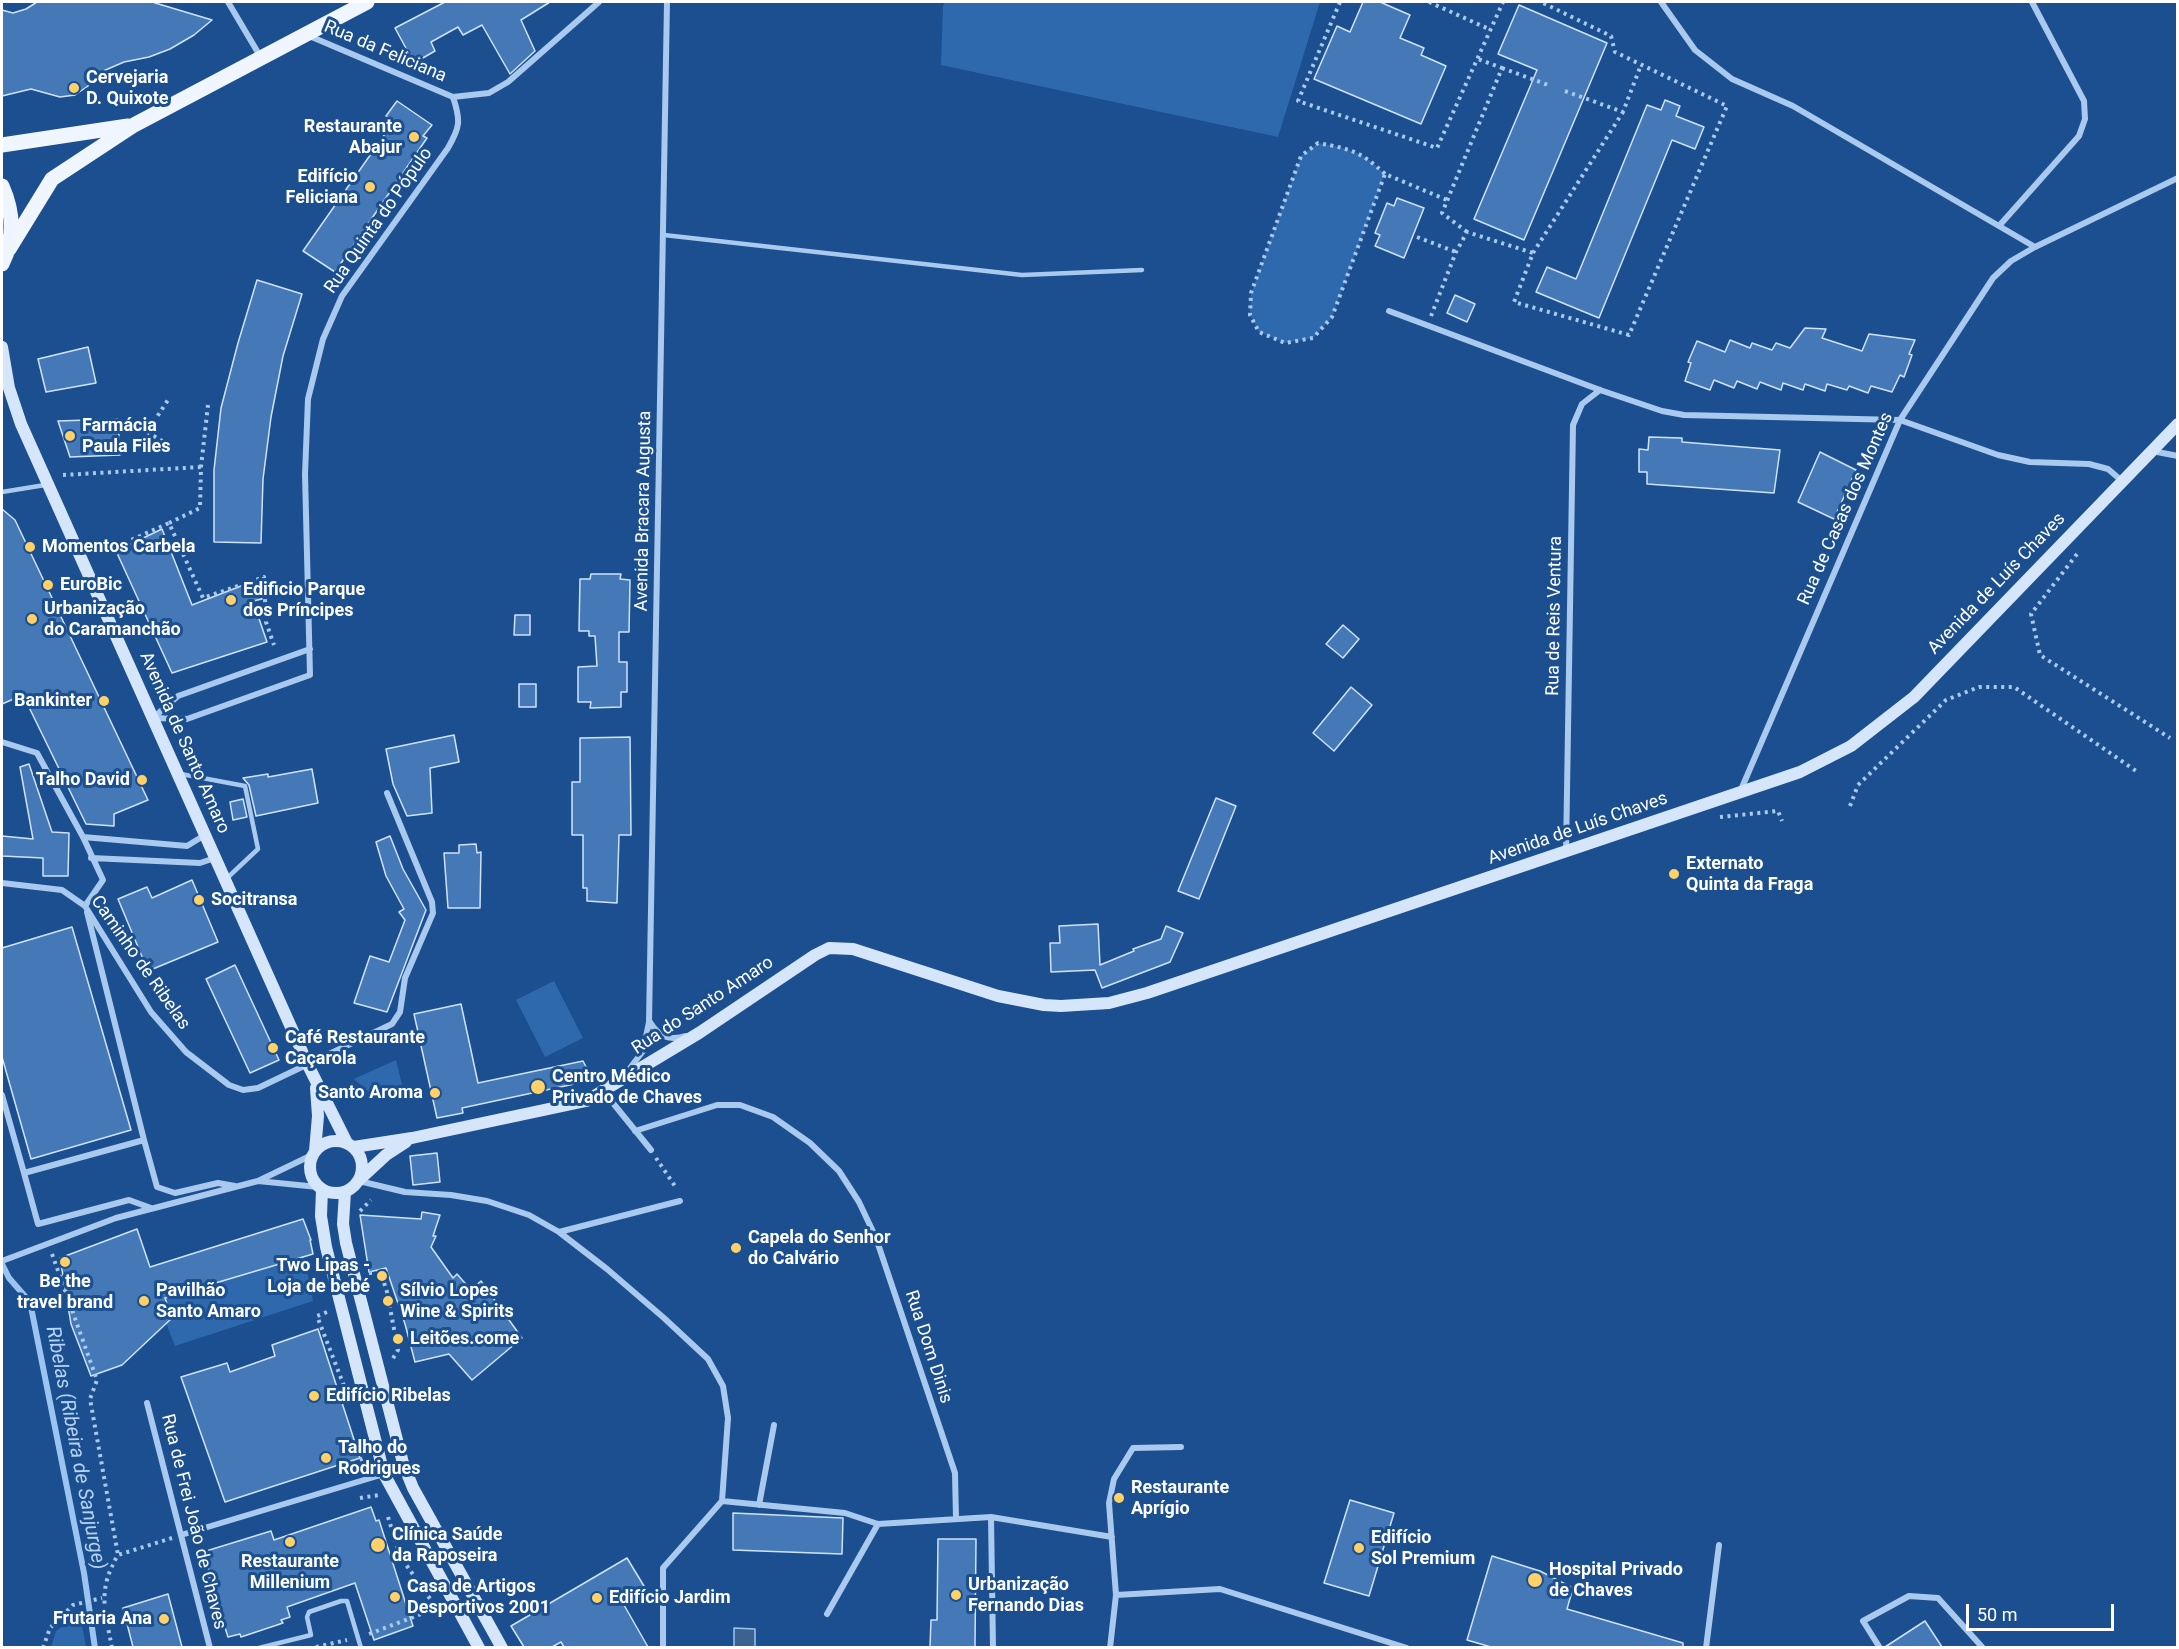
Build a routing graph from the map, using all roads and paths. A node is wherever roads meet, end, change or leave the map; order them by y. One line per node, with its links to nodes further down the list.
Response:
1 (228, 2): 13 (street)
2 (367, 2): 12 (main road)
3 (599, 2): 19 (street)
4 (667, 2): 29 (street, Avenida Bracara Augusta)
5 (1340, 2): 14 (path)
6 (1429, 2): 11 (path)
7 (1503, 2): 11 (path)
8 (1541, 2): 15 (path)
9 (1661, 2): 27 (street)
10 (2032, 2): 27 (street)
11 (1491, 30): 14 (path)
12 (304, 33): 13 (main road); 19 (street, Rua da Feliciana)
13 (260, 57): 21 (main road)
14 (1478, 59): 16 (path)
15 (1641, 65): 20 (path); 34 (path)
16 (1502, 68): 17 (path); 26 (path)
17 (1551, 86)
18 (1565, 91): 20 (path)
19 (453, 97): 59 (street, Rua Quinta do Pópulo)
20 (1623, 112): 34 (path)
21 (134, 125): 22 (main road); 32 (main road)
22 (2, 145)
23 (1385, 174): 23 (path); 26 (path)
24 (2178, 178): 31 (street, Rua de Casas dos Montes)
25 (2, 186): 32 (main road)
26 (1448, 200): 28 (path)
27 (1999, 226): 31 (street)
28 (1467, 232): 33 (path); 34 (path)
29 (664, 235): 36 (lane); 79 (street, Avenida Bracara Augusta)
30 (1417, 237): 33 (path)
31 (2035, 247): 44 (street, Rua de Casas dos Montes)
32 (9, 249): 35 (main road)
33 (1456, 252): 38 (path)
34 (1533, 253)
35 (2, 264)
36 (1142, 270)
37 (1389, 310): 38 (street)
38 (1427, 325): 40 (street)
39 (2, 347): 45 (main road)
40 (1600, 390): 44 (street); 72 (street, Rua de Reis Ventura)
41 (2, 391): 45 (main road)
42 (170, 397): 47 (path)
43 (208, 405): 50 (path)
44 (1900, 420): 52 (street); 66 (street, Rua de Casas dos Montes)
45 (21, 424): 53 (main road, Avenida de Santo Amaro)
46 (2178, 424): 48 (main road, Avenida de Luís Chaves)
47 (169, 445)
48 (2152, 450): 49 (street); 52 (main road, Avenida de Luís Chaves)
49 (2178, 456)
50 (201, 467): 51 (path); 55 (path)
51 (63, 475)
52 (2122, 481): 66 (main road, Avenida de Luís Chaves)
53 (48, 484): 54 (lane); 60 (main road, Avenida de Santo Amaro)
54 (2, 492)
55 (169, 523): 56 (path); 58 (path)
56 (111, 549)
57 (2079, 551): 61 (path)
58 (274, 645)
59 (310, 649): 60 (street); 60 (street, Rua Quinta do Pópulo)
60 (153, 718): 64 (main road, Avenida de Santo Amaro)
61 (2170, 738)
62 (2, 742): 71 (street)
63 (2139, 773): 67 (path)
64 (178, 774): 70 (main road, Avenida de Santo Amaro); 75 (lane)
65 (387, 793): 81 (street, Caminho de Ribelas)
66 (1739, 793): 72 (main road, Avenida de Luís Chaves)
67 (1850, 806)
68 (1710, 818): 69 (path)
69 (1782, 821)
70 (205, 834): 71 (street); 74 (main road, Avenida de Santo Amaro)
71 (83, 837): 73 (street)
72 (1566, 852): 78 (main road, Avenida de Luís Chaves)
73 (91, 858): 74 (street); 77 (street)
74 (215, 858): 75 (main road, Avenida de Santo Amaro)
75 (225, 880): 81 (main road, Avenida de Santo Amaro)
76 (2, 883): 77 (street, Caminho de Ribelas)
77 (85, 906): 81 (street, Caminho de Ribelas); 88 (street)
78 (873, 954): 80 (main road, Rua do Santo Amaro)
79 (649, 1022): 80 (street); 83 (street, Avenida Bracara Augusta)
80 (699, 1033): 83 (main road, Rua do Santo Amaro)
81 (308, 1065): 82 (main road, Avenida de Santo Amaro)
82 (314, 1078): 89 (main road, Avenida de Santo Amaro); 91 (main road, Avenida de Santo Amaro)
83 (623, 1078): 84 (main road, Rua do Santo Amaro)
84 (604, 1092): 86 (street); 87 (main road, Rua do Santo Amaro)
85 (2, 1095): 92 (street)
86 (636, 1131): 90 (street); 117 (street, Rua Dom Dinis)
87 (412, 1138): 89 (main road, Rua do Santo Amaro); 93 (main road, Rua do Santo Amaro)
88 (144, 1140): 92 (street); 95 (street)
89 (350, 1145): 91 (main road); 93 (main road)
90 (651, 1150): 99 (path)
91 (313, 1153): 94 (street); 96 (main road)
92 (24, 1173): 100 (street)
93 (359, 1180): 97 (main road); 102 (street)
94 (258, 1181): 95 (street); 96 (street)
95 (235, 1186): 100 (street)
96 (320, 1188): 97 (main road); 110 (main road)
97 (345, 1192): 138 (main road)
98 (371, 1200): 101 (path)
99 (680, 1201): 102 (street)
100 (151, 1208): 104 (street)
101 (357, 1214)
102 (559, 1232): 112 (street)
103 (52, 1254): 122 (path)
104 (2, 1261)
105 (366, 1273): 106 (path)
106 (390, 1365)
107 (147, 1403): 119 (street, Rua de Frei João de Chaves)
108 (774, 1425): 114 (street)
109 (1181, 1447): 120 (street)
110 (384, 1474): 119 (street); 125 (main road)
111 (360, 1498): 113 (path)
112 (722, 1501): 114 (street); 130 (street)
113 (384, 1504)
114 (759, 1505): 118 (street)
115 (387, 1515): 126 (path)
116 (991, 1517): 117 (street); 120 (street); 139 (street)
117 (956, 1519): 118 (street)
118 (878, 1524): 127 (street)
119 (181, 1535): 122 (path); 133 (street, Rua de Frei João de Chaves)
120 (1112, 1537): 123 (street)
121 (1719, 1545): 142 (street)
122 (118, 1555): 124 (path)
123 (1116, 1595): 140 (street); 141 (street)
124 (102, 1598): 131 (path); 132 (path)
125 (452, 1601): 126 (path); 137 (main road)
126 (436, 1608): 128 (path); 129 (path)
127 (827, 1614)
128 (442, 1616)
129 (359, 1638): 134 (lane); 135 (path); 136 (lane)
130 (663, 1646)
131 (44, 1647)
132 (112, 1647)
133 (210, 1647)
134 (259, 1647)
135 (314, 1647)
136 (362, 1647)
137 (479, 1647)
138 (502, 1647)
139 (993, 1647)
140 (1110, 1647)
141 (1407, 1647)
142 (1706, 1647)
143 (1880, 1647): 144 (street)
144 (1983, 1647)

